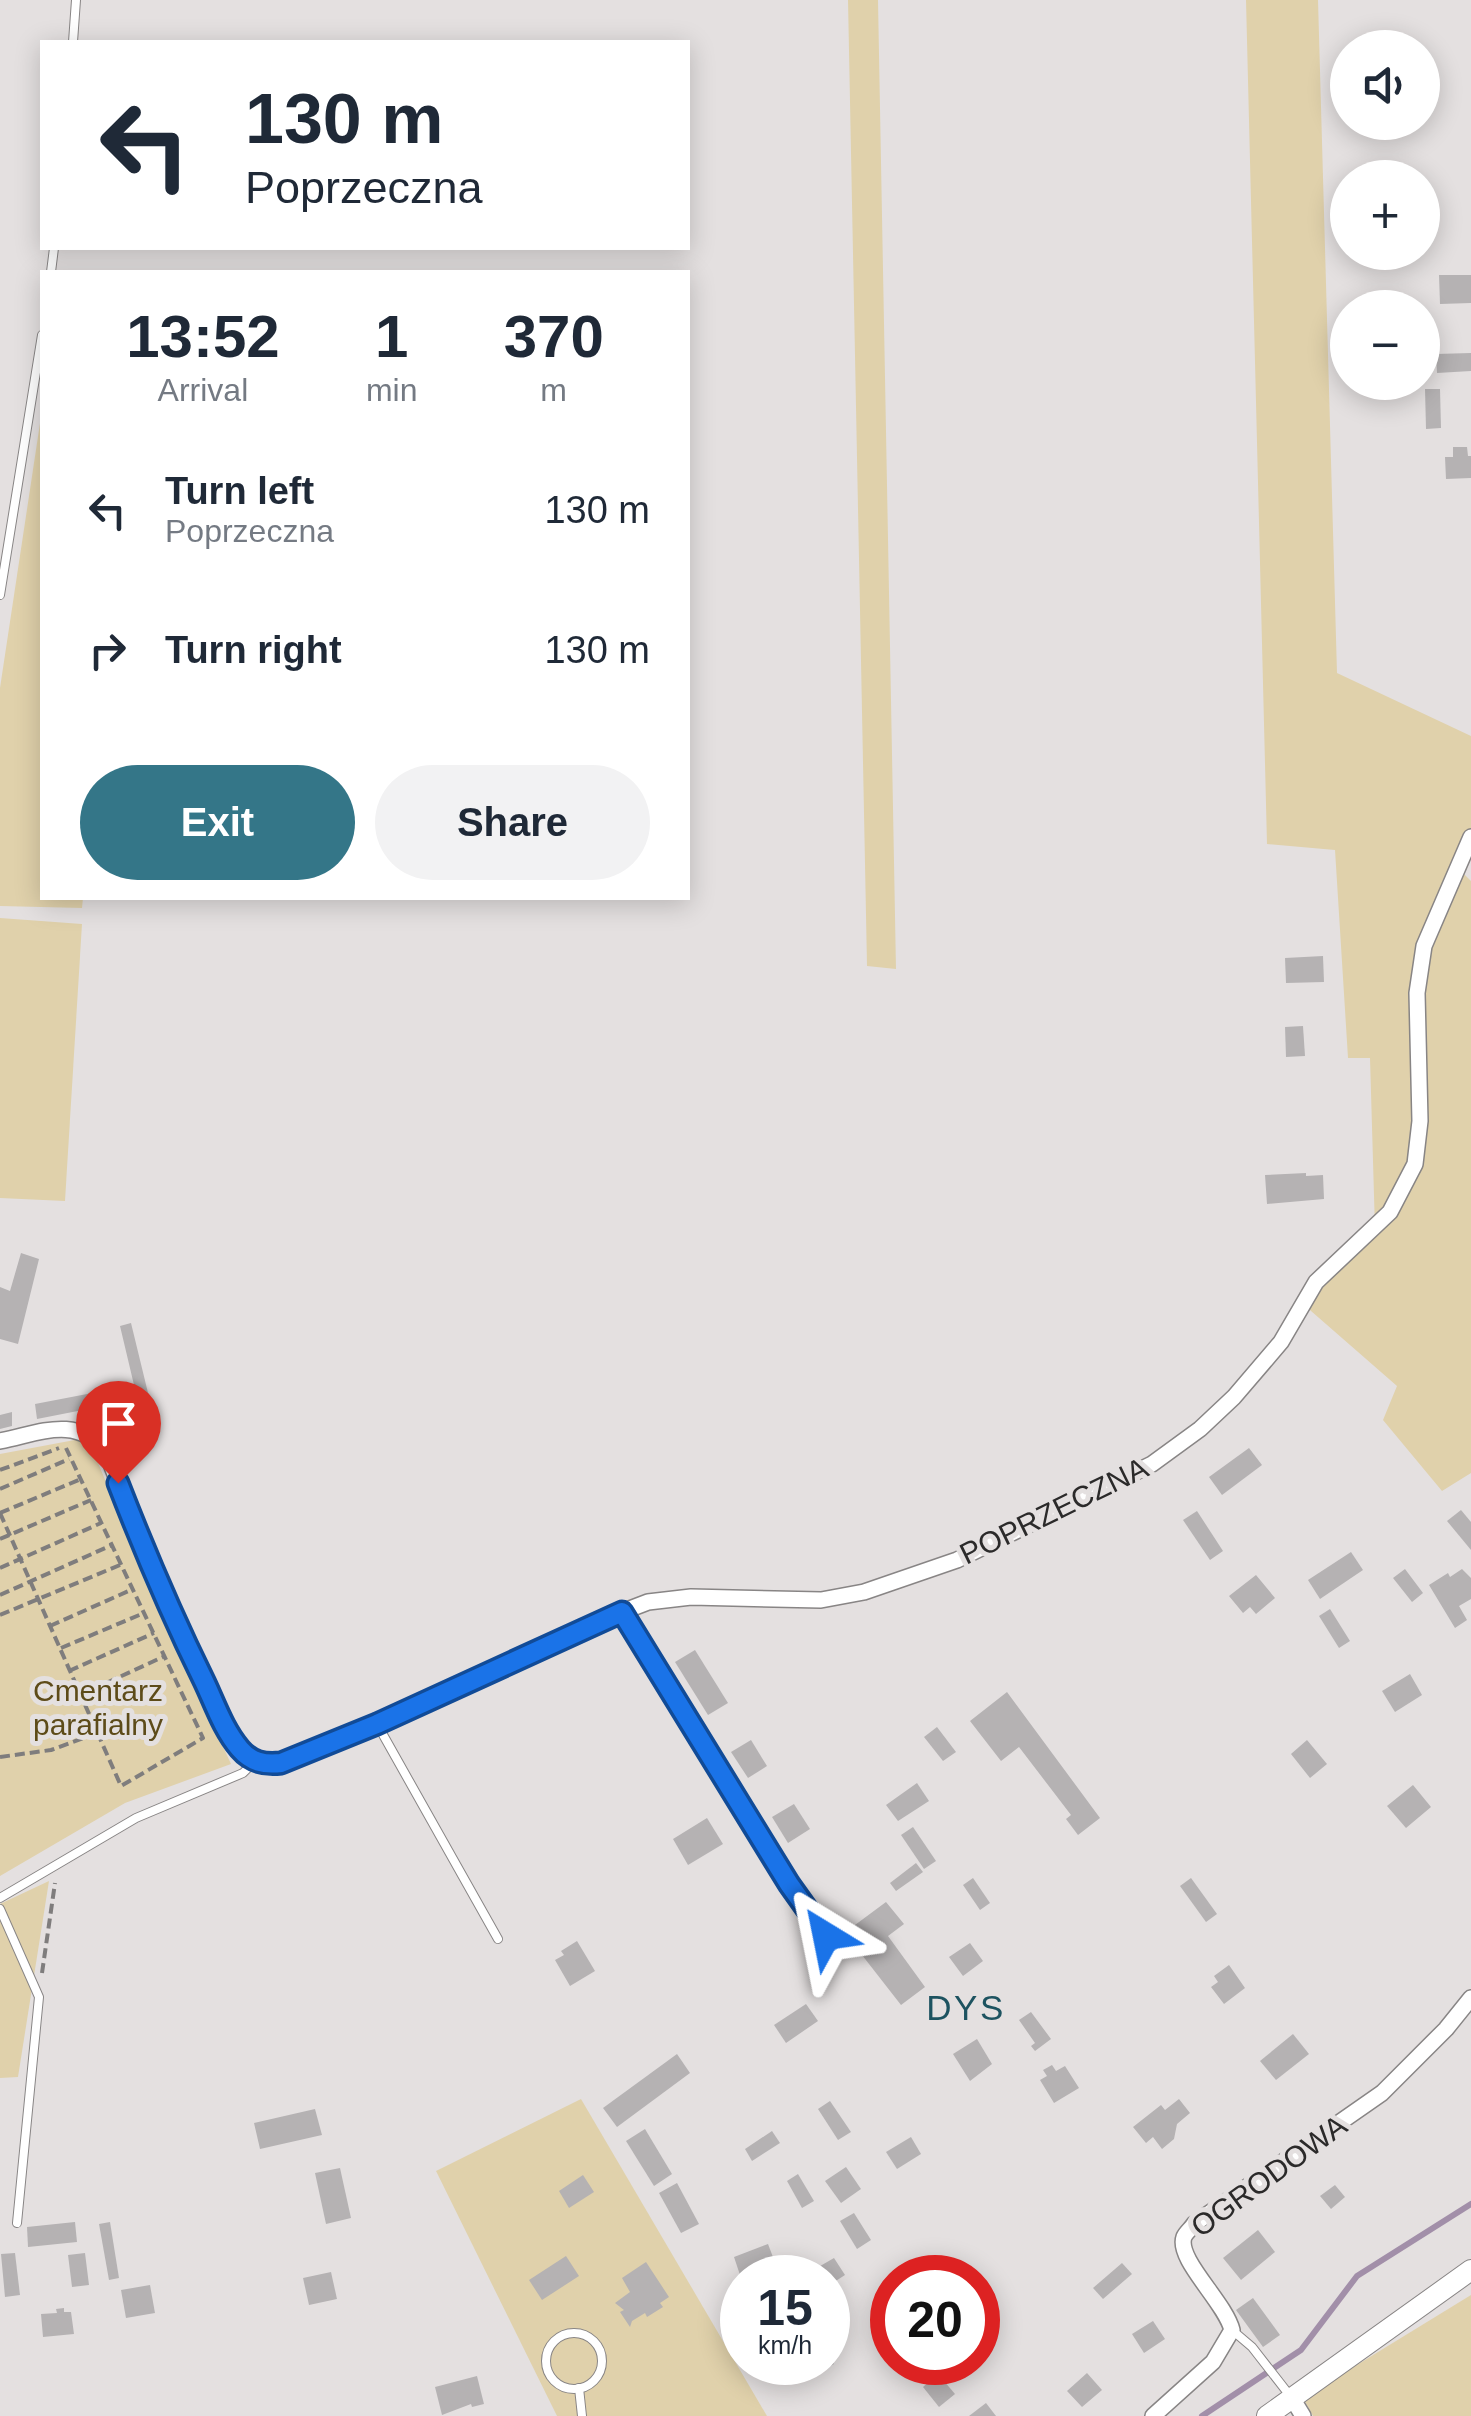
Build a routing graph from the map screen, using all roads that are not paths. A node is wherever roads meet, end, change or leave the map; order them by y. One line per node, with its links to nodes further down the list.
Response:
1 (76, 0): 2 (lane)
2 (73, 40)
3 (40, 346): 4 (lane)
4 (0, 595)
5 (1471, 837): 7 (street, POPRZECZNA)
6 (0, 1441): 9 (street)
7 (622, 1612): 8 (street, POPRZECZNA); 12 (lane)
8 (377, 1724): 9 (street, POPRZECZNA); 13 (lane)
9 (255, 1761): 10 (lane)
10 (0, 1898)
11 (0, 1909): 15 (lane)
12 (826, 1936)
13 (498, 1940)
14 (1471, 1998): 17 (street, OGRODOWA)
15 (17, 2223)
16 (1471, 2270): 19 (street)
17 (1232, 2330): 19 (lane); 21 (street)
18 (579, 2388): 18 (lane); 20 (lane)
19 (1298, 2407): 22 (street)
20 (582, 2416)
21 (1153, 2416)
22 (1267, 2416)

